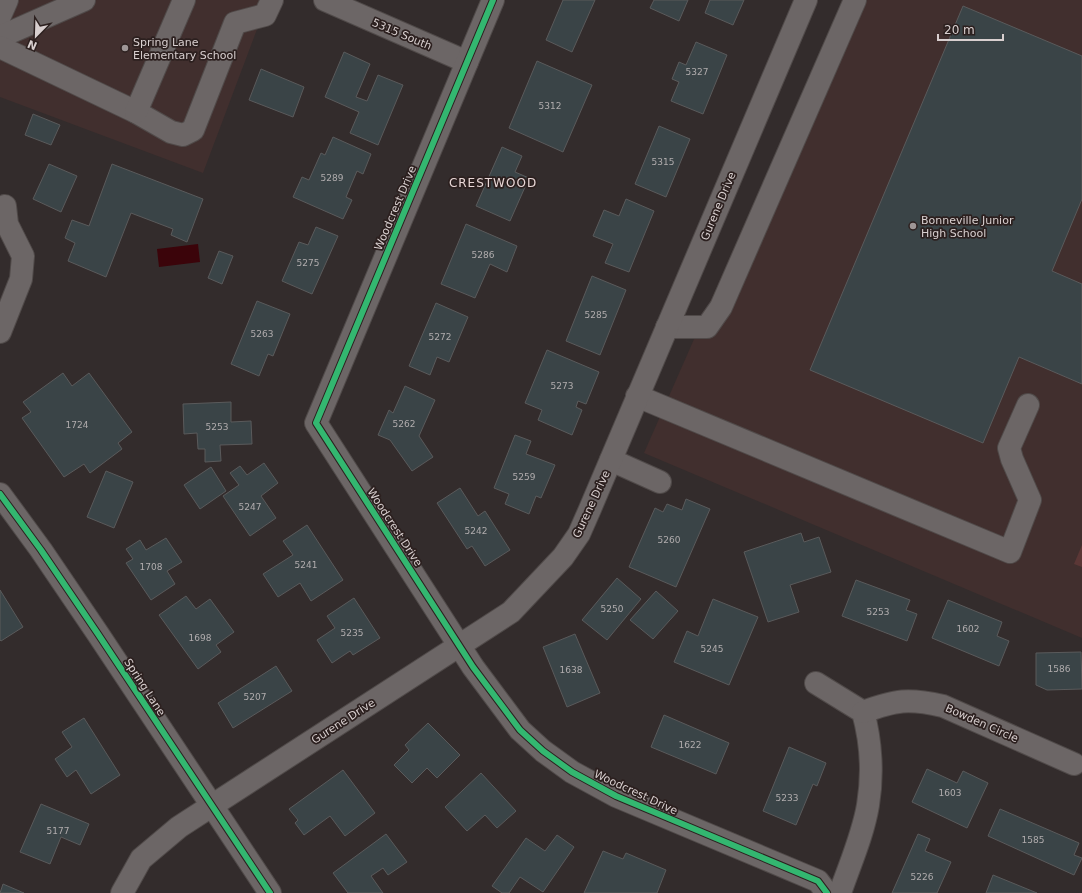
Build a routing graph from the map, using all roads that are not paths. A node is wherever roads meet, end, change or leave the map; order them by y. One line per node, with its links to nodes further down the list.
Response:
1 (7, 0): 9 (street)
2 (84, 0): 10 (street)
3 (184, 0): 13 (street)
4 (272, 0): 13 (street)
5 (493, 0): 12 (street, Woodcrest Drive)
6 (806, 0): 15 (street, Gurene Drive)
7 (855, 0): 15 (street)
8 (332, 3): 12 (street, 5315 South)
9 (0, 16)
10 (0, 37)
11 (0, 47): 13 (street)
12 (467, 62): 22 (street, Woodcrest Drive)
13 (136, 112)
14 (5, 206): 16 (street)
15 (667, 327): 17 (street, Gurene Drive)
16 (0, 332)
17 (637, 396): 18 (street); 19 (street, Gurene Drive)
18 (1028, 405)
19 (611, 460): 20 (street); 22 (street, Gurene Drive)
20 (660, 482)
21 (0, 494): 26 (street, Spring Lane)
22 (458, 646): 26 (street, Gurene Drive); 29 (street, Woodcrest Drive)
23 (816, 683): 24 (street)
24 (863, 712): 25 (street, Bowden Circle); 30 (street)
25 (1074, 764)
26 (211, 806): 27 (street, Gurene Drive); 28 (street, Spring Lane)
27 (122, 893)
28 (270, 893)
29 (827, 893)
30 (840, 893)

